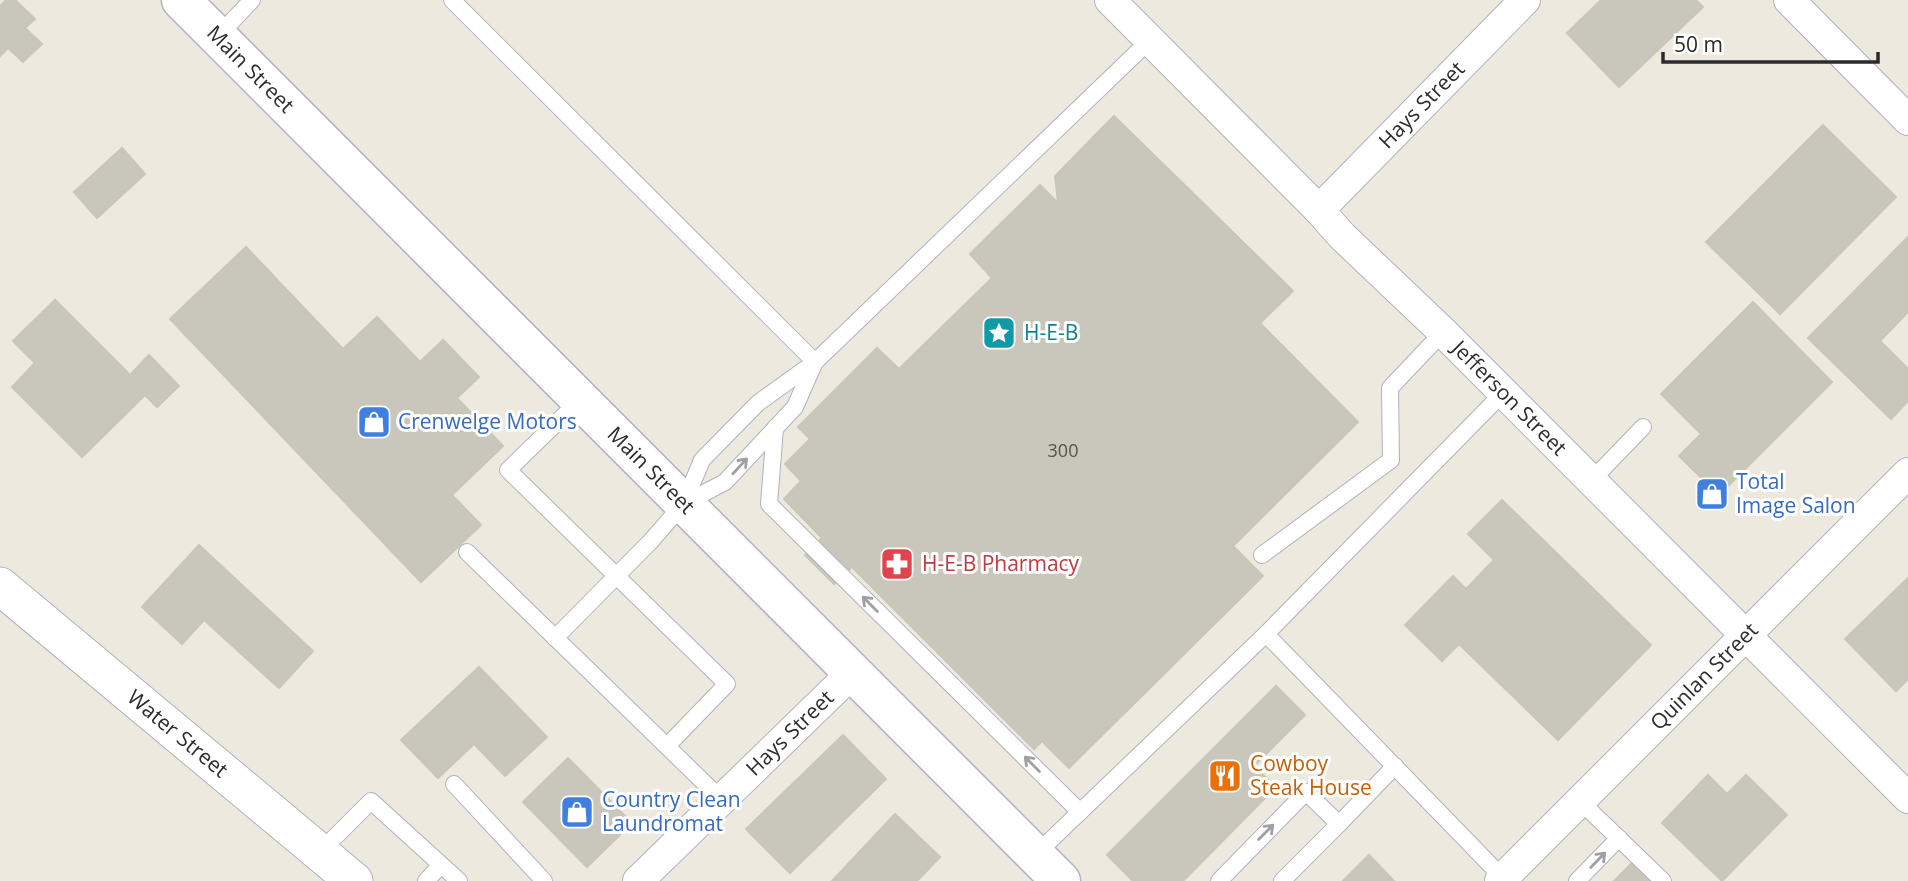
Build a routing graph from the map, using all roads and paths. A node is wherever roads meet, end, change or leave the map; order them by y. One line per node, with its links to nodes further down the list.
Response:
1 (181, 0): 7 (main road, Main Street)
2 (252, 0): 7 (lane)
3 (452, 0): 12 (lane)
4 (1110, 0): 8 (street, Jefferson Street)
5 (1525, 0): 10 (street, Hays Street)
6 (1789, 0): 9 (street)
7 (217, 37): 14 (main road, Main Street)
8 (1150, 40): 10 (street, Jefferson Street); 12 (lane)
9 (1908, 120)
10 (1319, 210): 11 (street, Jefferson Street)
11 (1443, 332): 13 (street, Jefferson Street); 21 (lane)
12 (815, 362): 15 (lane); 19 (lane)
13 (1503, 393): 18 (street, Jefferson Street); 24 (lane)
14 (580, 400): 19 (main road, Main Street); 22 (lane)
15 (775, 428): 19 (lane, one-way to 15); 34 (lane, one-way to 15)
16 (1643, 428): 18 (lane)
17 (1908, 473): 25 (street, Quinlan Street)
18 (1591, 481): 25 (street, Jefferson Street)
19 (684, 503): 22 (lane); 27 (main road, Main Street)
20 (467, 552): 26 (lane)
21 (1262, 555)
22 (617, 576): 26 (lane); 28 (lane)
23 (0, 586): 37 (street, Water Street)
24 (1266, 634): 29 (lane); 34 (lane)
25 (1745, 635): 31 (street, Jefferson Street); 33 (street, Quinlan Street)
26 (555, 638): 28 (lane)
27 (852, 673): 32 (street, Hays Street); 39 (main road, Main Street)
28 (667, 747): 32 (lane)
29 (1395, 766): 35 (lane); 40 (lane)
30 (454, 784): 44 (lane)
31 (1908, 798)
32 (722, 800): 45 (street, Hays Street)
33 (1581, 802): 36 (lane); 40 (street, Quinlan Street)
34 (1080, 812): 39 (lane)
35 (1339, 824): 46 (lane, one-way to 35); 47 (lane)
36 (1619, 838): 48 (lane, one-way to 36); 49 (lane)
37 (320, 852): 38 (lane); 41 (street, Water Street)
38 (442, 865): 42 (lane); 43 (lane)
39 (1048, 868)
40 (1503, 880)
41 (354, 881)
42 (426, 881)
43 (459, 881)
44 (544, 881)
45 (638, 881)
46 (1219, 881)
47 (1282, 881)
48 (1577, 881)
49 (1663, 881)

